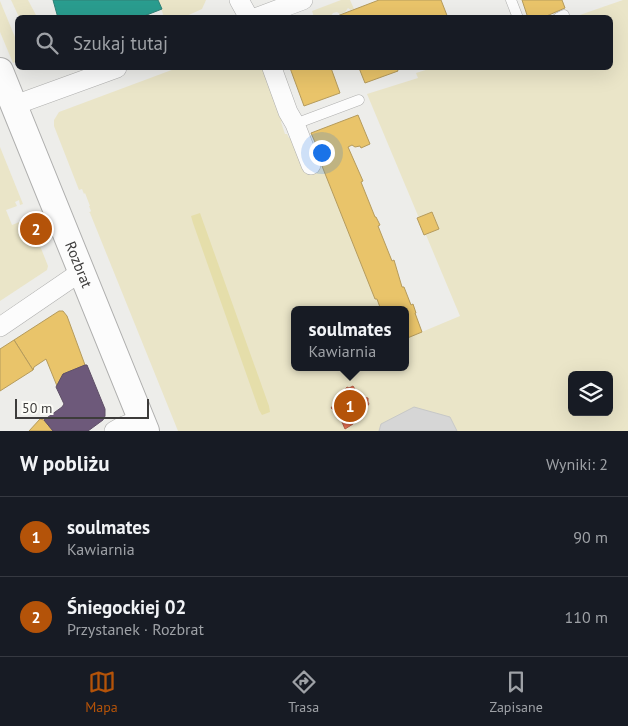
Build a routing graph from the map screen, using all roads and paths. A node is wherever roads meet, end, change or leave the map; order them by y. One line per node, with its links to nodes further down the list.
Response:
1 (239, 0): 4 (street)
2 (303, 0): 5 (street)
3 (511, 0): 6 (lane)
4 (246, 15)
5 (263, 15)
6 (517, 15)
7 (112, 70): 11 (street)
8 (273, 70): 12 (street)
9 (0, 71): 11 (street, Rozbrat)
10 (359, 100): 12 (lane)
11 (7, 108): 14 (street, Rozbrat)
12 (295, 124): 13 (street)
13 (311, 165)
14 (82, 271): 15 (street); 16 (street, Rozbrat)
15 (0, 327)
16 (144, 425): 17 (street)
17 (114, 431)

